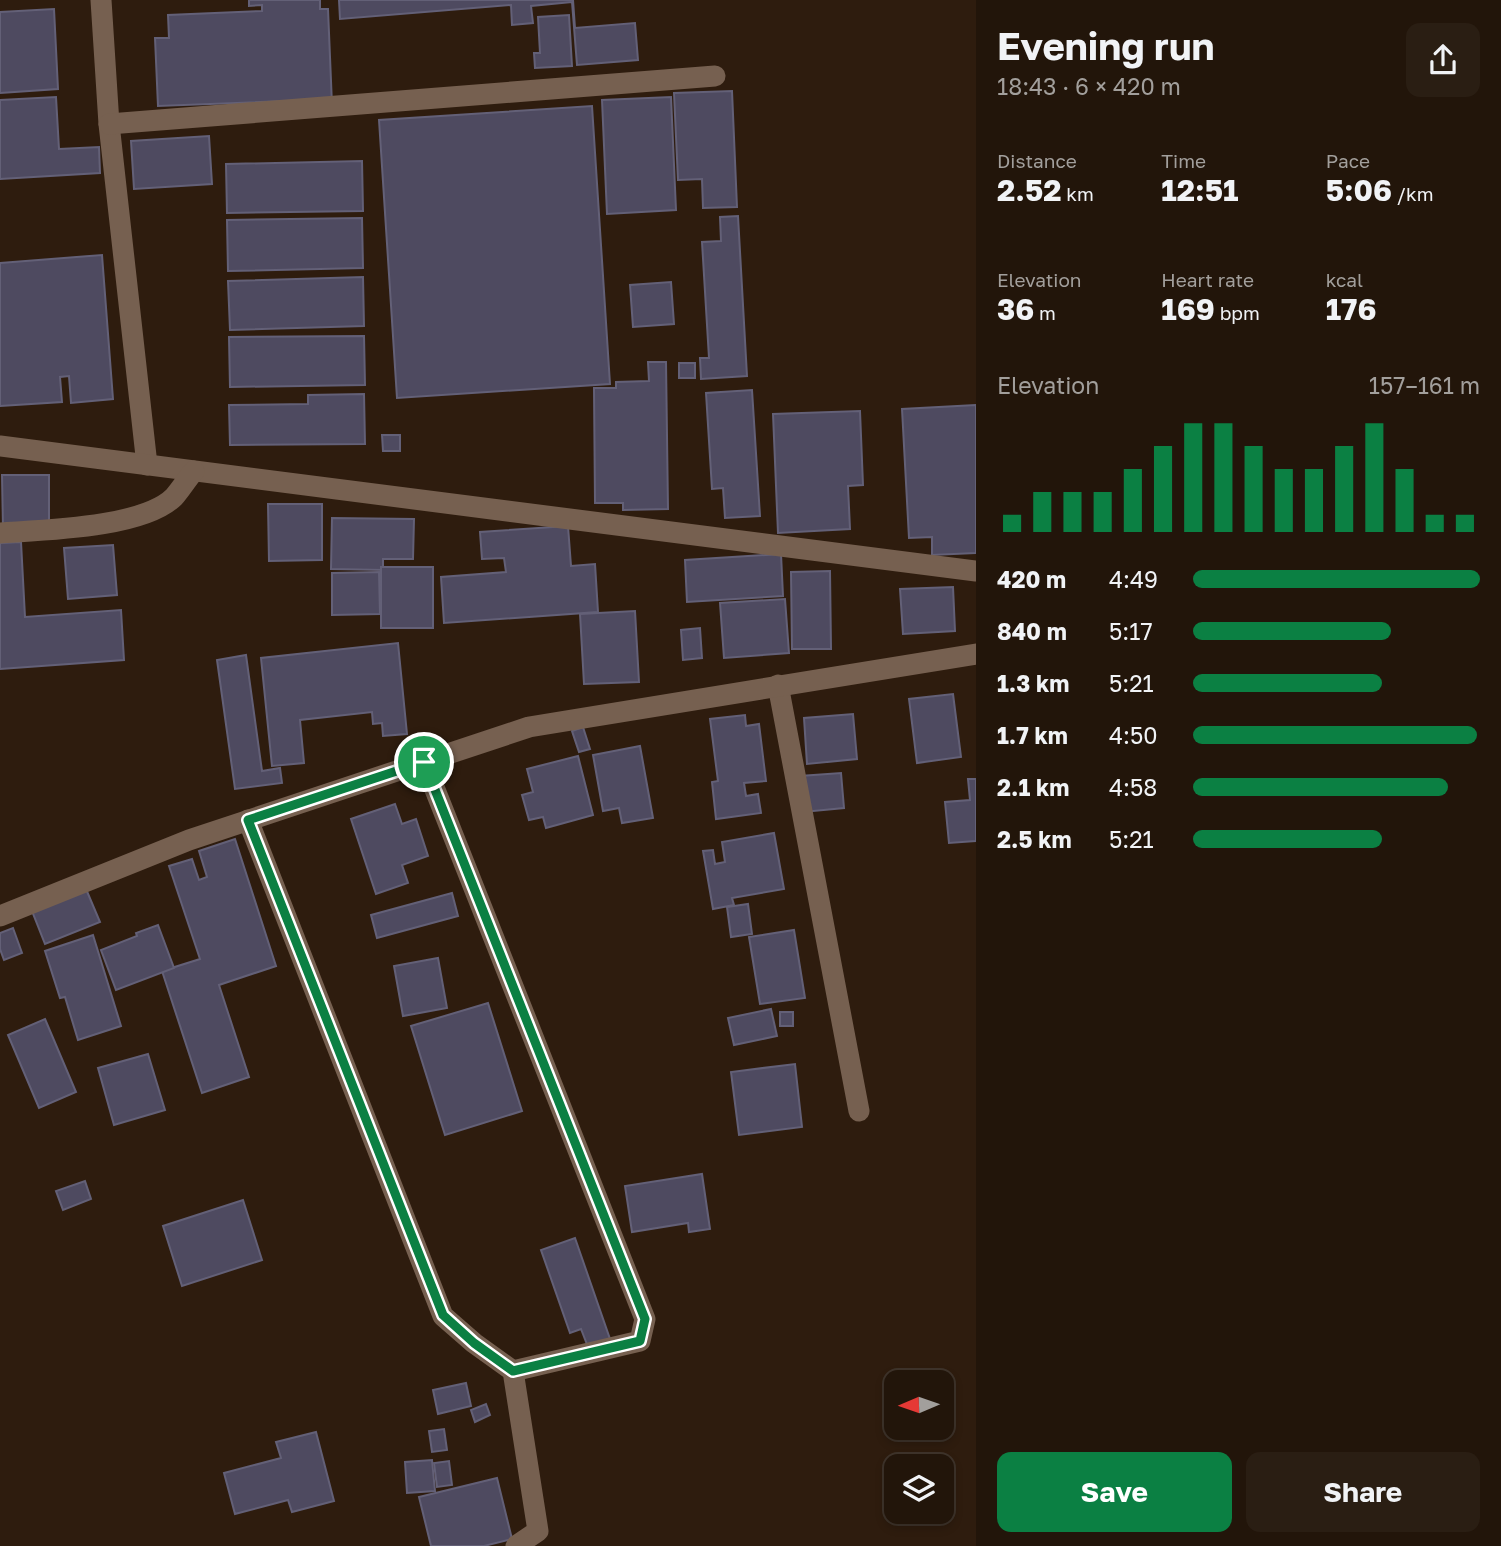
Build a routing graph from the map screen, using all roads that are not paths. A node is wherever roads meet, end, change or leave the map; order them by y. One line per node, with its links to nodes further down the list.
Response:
1 (101, 0): 3 (street)
2 (716, 76): 3 (street)
3 (109, 124): 5 (street)
4 (0, 446): 5 (street)
5 (147, 465): 6 (street)
6 (194, 471): 7 (street); 8 (street)
7 (0, 533)
8 (976, 571)
9 (976, 654): 10 (street)
10 (778, 685): 11 (street); 14 (street)
11 (424, 762): 12 (street); 15 (street)
12 (248, 820): 13 (street); 15 (street)
13 (0, 916)
14 (859, 1111)
15 (513, 1371): 16 (street)
16 (516, 1546)

